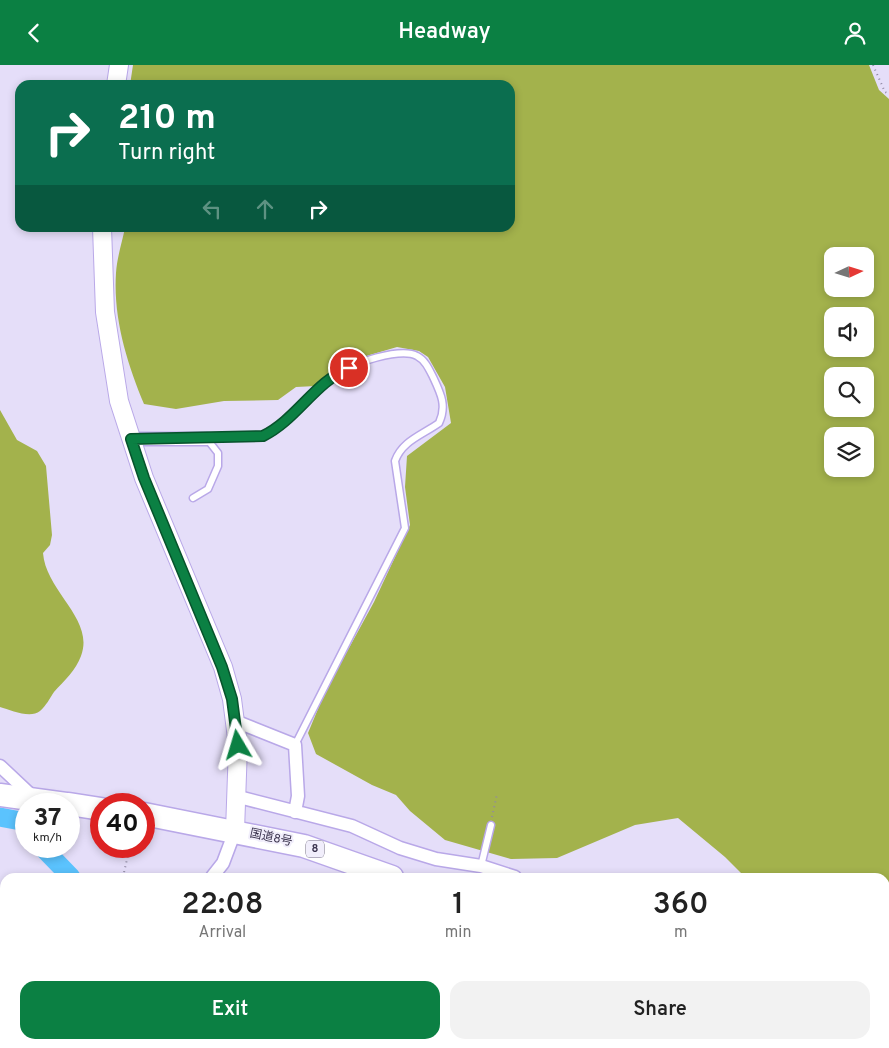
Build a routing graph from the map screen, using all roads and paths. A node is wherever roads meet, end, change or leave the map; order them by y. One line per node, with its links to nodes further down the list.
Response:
1 (119, 65): 3 (street)
2 (873, 65): 4 (path)
3 (117, 80)
4 (889, 95)
5 (102, 232): 6 (street)
6 (131, 439): 7 (street); 9 (street)
7 (208, 439): 8 (lane); 10 (lane)
8 (193, 498)
9 (235, 721): 10 (street); 15 (street)
10 (295, 745): 17 (street)
11 (0, 766): 12 (street)
12 (29, 793)
13 (0, 795): 16 (highway)
14 (498, 795): 19 (path)
15 (235, 796): 17 (street); 20 (street)
16 (15, 797)
17 (296, 812): 22 (street)
18 (155, 816): 20 (highway, 国道8号 / 8)
19 (491, 825): 22 (lane)
20 (234, 831): 24 (street); 25 (highway, 国道8号 / 8); 26 (highway, 国道8号 / 8)
21 (127, 858): 23 (path)
22 (482, 866): 27 (street)
23 (124, 873)
24 (215, 873)
25 (357, 873)
26 (382, 873)
27 (503, 873)

